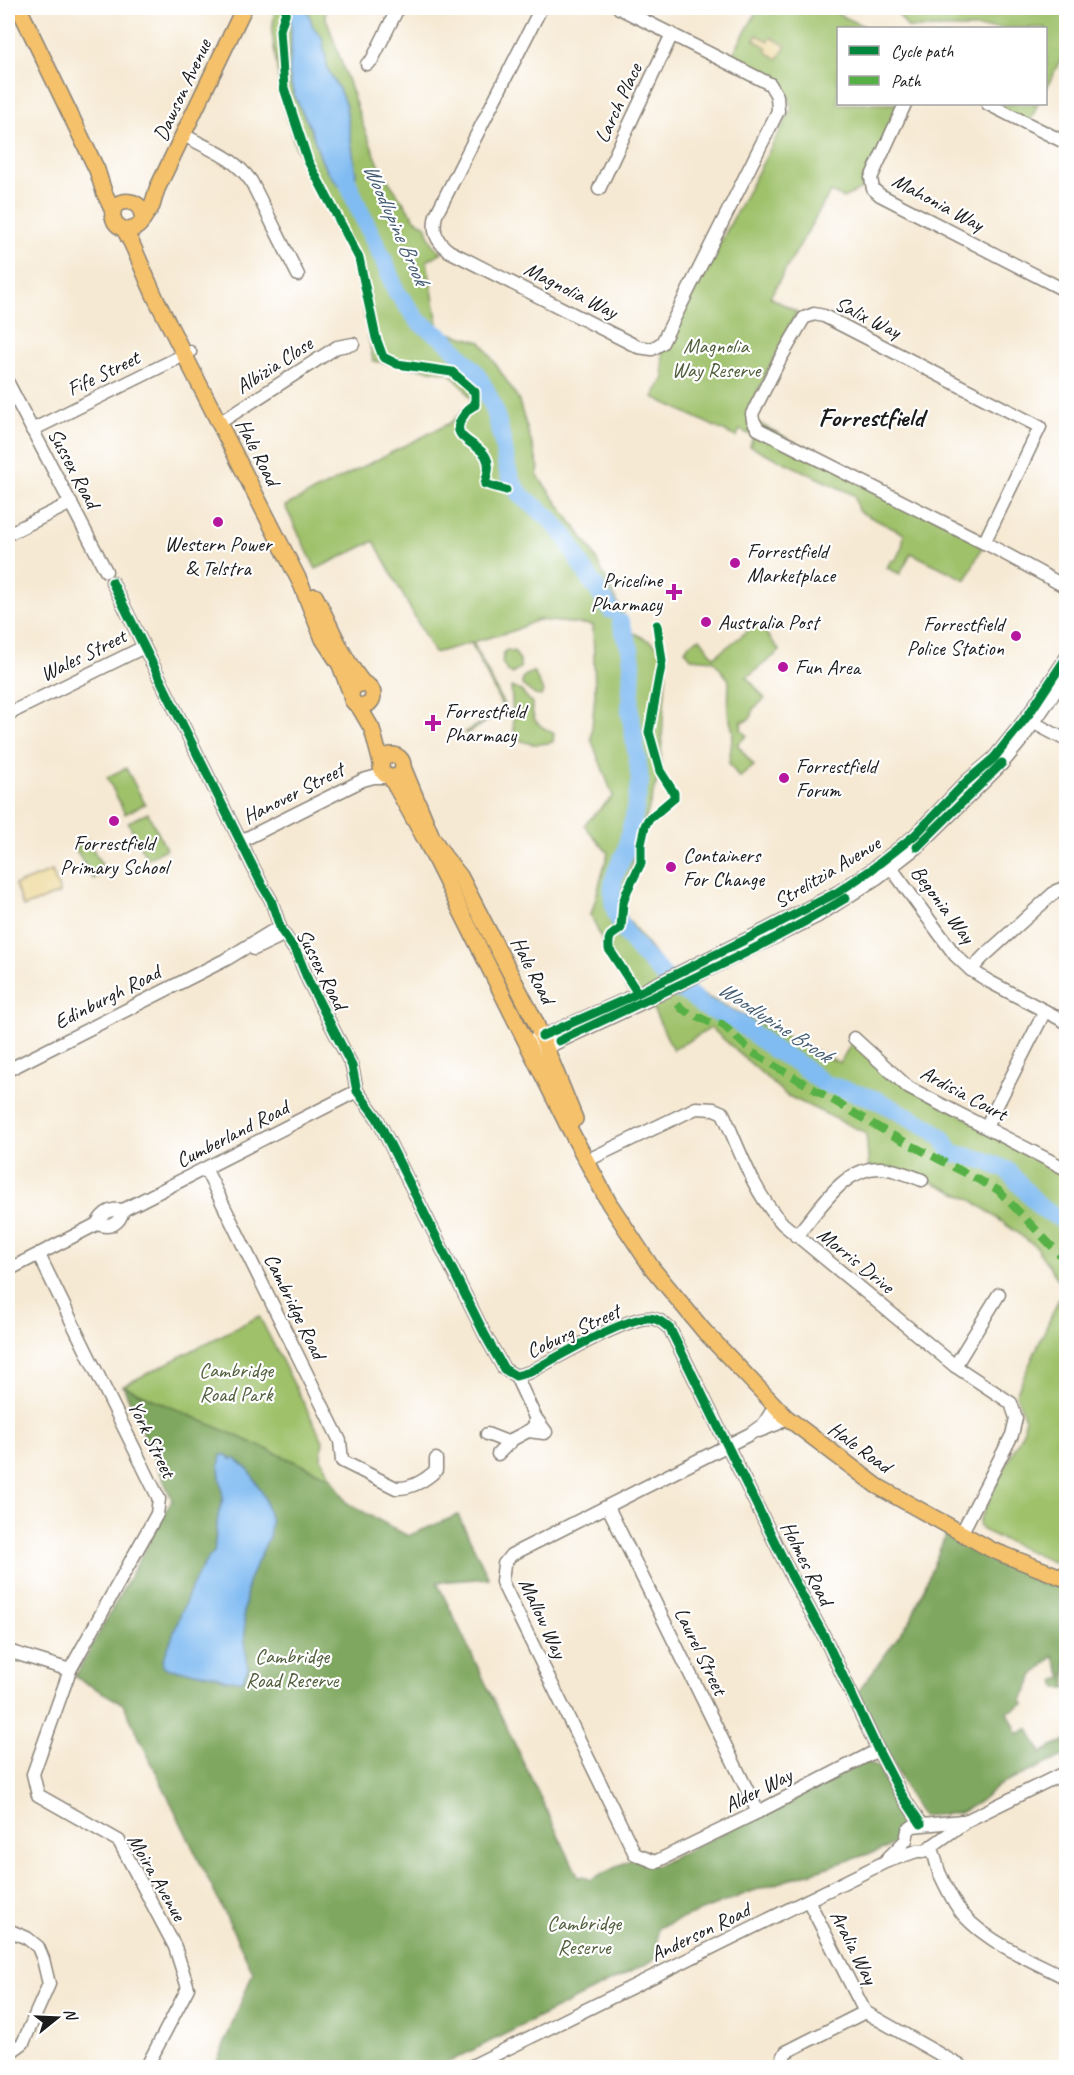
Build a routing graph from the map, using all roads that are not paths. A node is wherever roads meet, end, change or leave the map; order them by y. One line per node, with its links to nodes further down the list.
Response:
1 (19, 8): 14 (main road)
2 (244, 8): 10 (main road, Dawson Avenue)
3 (398, 8): 7 (street)
4 (541, 8): 6 (street, Magnolia Way)
5 (619, 8): 6 (street)
6 (672, 34): 13 (street, Larch Place)
7 (367, 64)
8 (905, 105): 17 (street, Mahonia Way)
9 (990, 105): 11 (street)
10 (184, 135): 12 (main road, Dawson Avenue); 16 (street)
11 (1066, 143)
12 (157, 189): 14 (main road); 15 (main road, Dawson Avenue)
13 (598, 189)
14 (123, 204): 15 (main road); 15 (main road)
15 (135, 225): 19 (main road, Hale Road)
16 (298, 275)
17 (1066, 291)
18 (353, 344): 21 (street, Albizia Close)
19 (187, 354): 21 (main road, Hale Road); 22 (street, Fife Street)
20 (8, 383): 22 (street, Sussex Road)
21 (222, 422): 30 (main road, Hale Road); 30 (main road, Hale Road)
22 (32, 430): 23 (street, Sussex Road)
23 (71, 503): 24 (street); 27 (street, Sussex Road)
24 (8, 534)
25 (984, 543): 25 (street, Salix Way); 26 (street, Salix Way)
26 (1066, 587)
27 (144, 647): 31 (street, Wales Street); 36 (street, Sussex Road)
28 (1066, 658): 32 (street, Strelitzia Avenue)
29 (1066, 676): 32 (street, Strelitzia Avenue)
30 (360, 700): 34 (main road, Hale Road); 35 (main road, Hale Road)
31 (8, 714)
32 (1031, 718): 33 (street); 37 (street, Strelitzia Avenue)
33 (1066, 740)
34 (400, 761): 35 (main road); 35 (main road); 44 (main road, Hale Road)
35 (385, 771): 36 (street, Hanover Street); 44 (main road, Hale Road)
36 (241, 841): 39 (street, Sussex Road)
37 (888, 863): 40 (street, Begonia Way); 44 (street, Strelitzia Avenue); 44 (street, Strelitzia Avenue)
38 (1066, 887): 40 (street, Begonia Way)
39 (277, 933): 45 (street, Edinburgh Road); 46 (street, Sussex Road)
40 (971, 970): 41 (street, Begonia Way)
41 (1045, 1011): 42 (street, Begonia Way); 47 (street)
42 (1066, 1022)
43 (854, 1038): 47 (street, Ardisia Court)
44 (537, 1045): 48 (main road, Hale Road)
45 (8, 1070)
46 (357, 1091): 50 (street, Cumberland Road); 58 (street, Sussex Road)
47 (986, 1126): 49 (street, Ardisia Court)
48 (590, 1159): 52 (street, Morris Drive); 60 (main road, Hale Road)
49 (1066, 1169)
50 (206, 1170): 53 (street, Cumberland Road); 67 (street, Cambridge Road)
51 (922, 1180): 52 (street)
52 (796, 1236): 57 (street, Morris Drive)
53 (39, 1254): 54 (street, Cumberland Road); 72 (street, York Street)
54 (8, 1270)
55 (999, 1294): 57 (street)
56 (659, 1320): 59 (street, Coburg Street); 65 (street, Holmes Road)
57 (955, 1366): 69 (street, Morris Drive)
58 (504, 1369): 59 (street, Coburg Street)
59 (516, 1376): 64 (street)
60 (775, 1406): 61 (main road, Hale Road); 63 (street, Mallow Way)
61 (786, 1417): 63 (street, Mallow Way); 69 (main road, Hale Road)
62 (487, 1434): 64 (street)
63 (750, 1434): 65 (street, Mallow Way)
64 (510, 1443): 66 (street)
65 (728, 1446): 68 (street, Mallow Way); 73 (street, Holmes Road)
66 (498, 1454)
67 (436, 1459)
68 (608, 1507): 76 (street, Laurel Street); 81 (street, Mallow Way)
69 (961, 1534): 70 (main road, Hale Road)
70 (1066, 1579)
71 (8, 1651): 72 (street)
72 (70, 1670): 88 (street, Moira Avenue)
73 (878, 1750): 75 (street, Holmes Road); 76 (street, Alder Way)
74 (1066, 1772): 77 (street, Anderson Road)
75 (900, 1792): 78 (street, Holmes Road); 79 (street, Holmes Road)
76 (758, 1812): 81 (street, Alder Way)
77 (968, 1820): 78 (street, Anderson Road); 80 (street, Anderson Road)
78 (922, 1824): 79 (street, Anderson Road); 80 (street)
79 (907, 1835): 80 (street); 82 (street, Anderson Road)
80 (925, 1848): 82 (street, Anderson Road); 85 (street)
81 (655, 1862)
82 (885, 1862): 83 (street, Anderson Road)
83 (808, 1900): 86 (street, Aralia Way); 89 (street, Anderson Road)
84 (8, 1930): 87 (street)
85 (1066, 1978)
86 (866, 2012): 90 (street, Aralia Way); 91 (street, Aralia Way)
87 (8, 2054)
88 (146, 2067)
89 (468, 2067)
90 (781, 2067)
91 (964, 2067)

